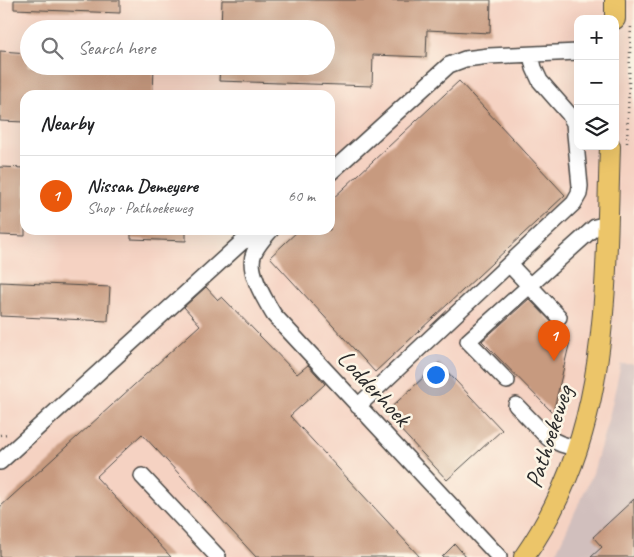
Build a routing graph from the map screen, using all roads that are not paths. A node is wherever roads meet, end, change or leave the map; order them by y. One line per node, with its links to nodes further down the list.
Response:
1 (615, 0): 2 (main road)
2 (615, 15)
3 (574, 52): 4 (street)
4 (531, 55): 6 (street); 10 (street)
5 (610, 150): 7 (main road, Pathoekeweg)
6 (335, 168)
7 (608, 224): 11 (street); 16 (main road, Pathoekeweg)
8 (262, 235): 17 (street, Lodderhoek)
9 (267, 235): 14 (street, Lodderhoek)
10 (509, 264): 11 (street); 14 (street)
11 (530, 285): 12 (street); 13 (street)
12 (560, 317)
13 (507, 381)
14 (358, 406): 20 (street, Lodderhoek)
15 (516, 406): 16 (street)
16 (578, 449): 21 (main road, Pathoekeweg)
17 (0, 462)
18 (142, 476): 19 (street)
19 (218, 557)
20 (499, 557)
21 (524, 557)

